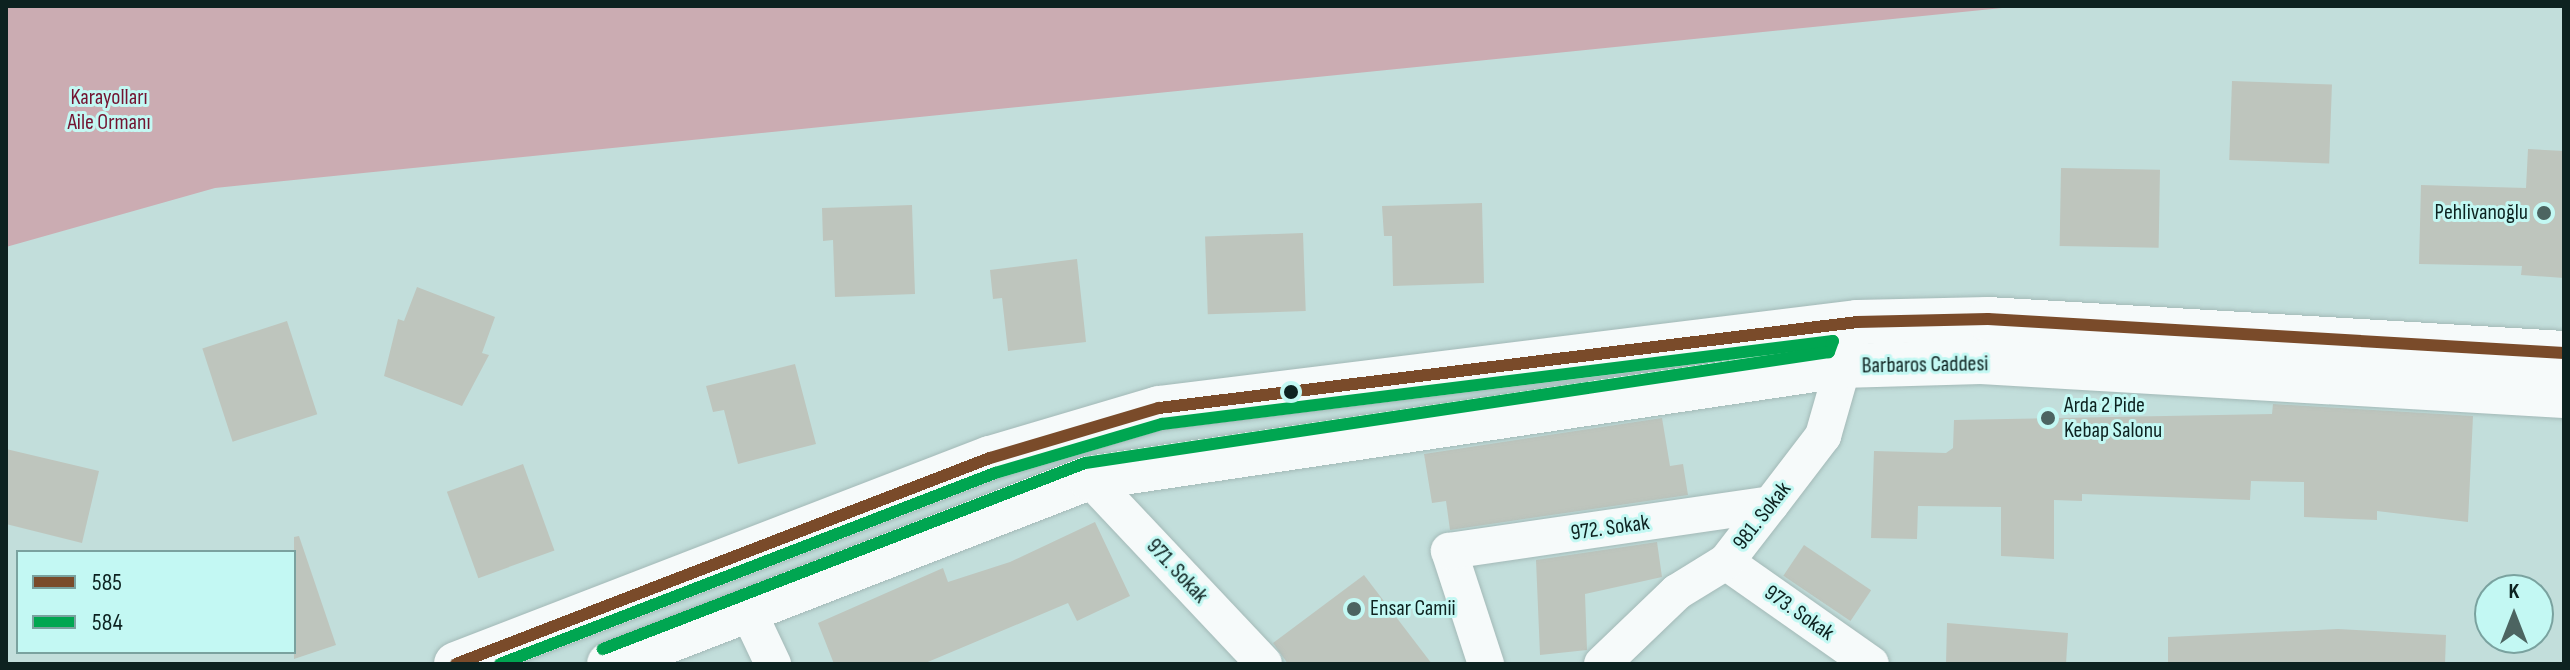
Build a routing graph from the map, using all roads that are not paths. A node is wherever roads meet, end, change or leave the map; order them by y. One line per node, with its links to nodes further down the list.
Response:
1 (1857, 322): 2 (main road, Barbaros Caddesi); 3 (street, 981. Sokak); 9 (main road, Barbaros Caddesi)
2 (2564, 353)
3 (1841, 366): 4 (main road, Barbaros Caddesi); 5 (main road, Barbaros Caddesi); 6 (street, 981. Sokak)
4 (2564, 396)
5 (1089, 478): 8 (main road, Barbaros Caddesi); 12 (street, 971. Sokak)
6 (1771, 504): 7 (street, 981. Sokak); 13 (street, 972. Sokak)
7 (1726, 562): 14 (street, 981. Sokak); 15 (street, 973. Sokak)
8 (748, 611): 10 (main road, Barbaros Caddesi); 11 (street)
9 (456, 664)
10 (609, 664)
11 (773, 664)
12 (1264, 664)
13 (1486, 664)
14 (1602, 664)
15 (1871, 664)

